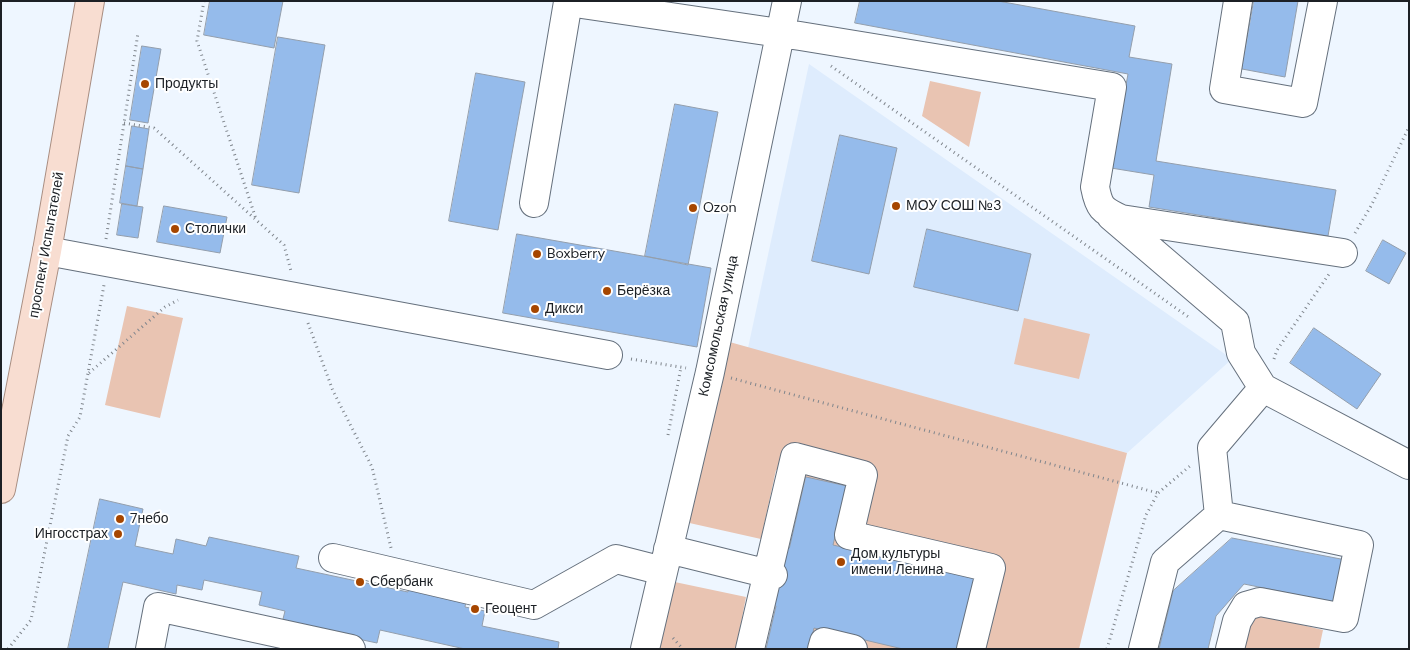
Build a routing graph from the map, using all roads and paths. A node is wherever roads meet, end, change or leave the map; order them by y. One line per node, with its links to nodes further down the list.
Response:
1 (90, 1): 13 (main road, проспект Испытателей)
2 (204, 1): 12 (path)
3 (787, 1): 7 (street, Комсомольская улица)
4 (1238, 1): 5 (street)
5 (1323, 1)
6 (138, 32): 9 (path)
7 (779, 33): 10 (street); 11 (street); 20 (street, Комсомольская улица)
8 (828, 64): 18 (path)
9 (124, 123): 12 (path); 15 (path)
10 (534, 203)
11 (1105, 211): 14 (street); 22 (street)
12 (256, 220): 16 (path)
13 (47, 251): 15 (street); 25 (main road, проспект Испытателей)
14 (1343, 254)
15 (103, 261): 16 (street); 21 (path)
16 (299, 298): 19 (street); 31 (path)
17 (182, 299): 21 (path)
18 (1192, 319)
19 (608, 355): 20 (path)
20 (710, 372): 26 (path); 29 (street, Комсомольская улица)
21 (88, 374): 34 (path)
22 (1263, 388): 23 (street); 24 (street)
23 (1212, 448): 26 (path); 27 (street)
24 (1409, 465)
25 (1, 489)
26 (1158, 492): 43 (path)
27 (1219, 515): 44 (street); 45 (street)
28 (333, 558): 31 (street)
29 (665, 560): 30 (street); 31 (street); 37 (street, Комсомольская улица)
30 (770, 574): 39 (street); 42 (street)
31 (418, 578)
32 (669, 632): 38 (path)
33 (290, 642): 35 (street); 36 (street)
34 (8, 649)
35 (150, 649)
36 (351, 649)
37 (645, 649)
38 (682, 649)
39 (750, 649)
40 (822, 649): 41 (street)
41 (853, 649)
42 (971, 649)
43 (1107, 649)
44 (1143, 649)
45 (1230, 649)

